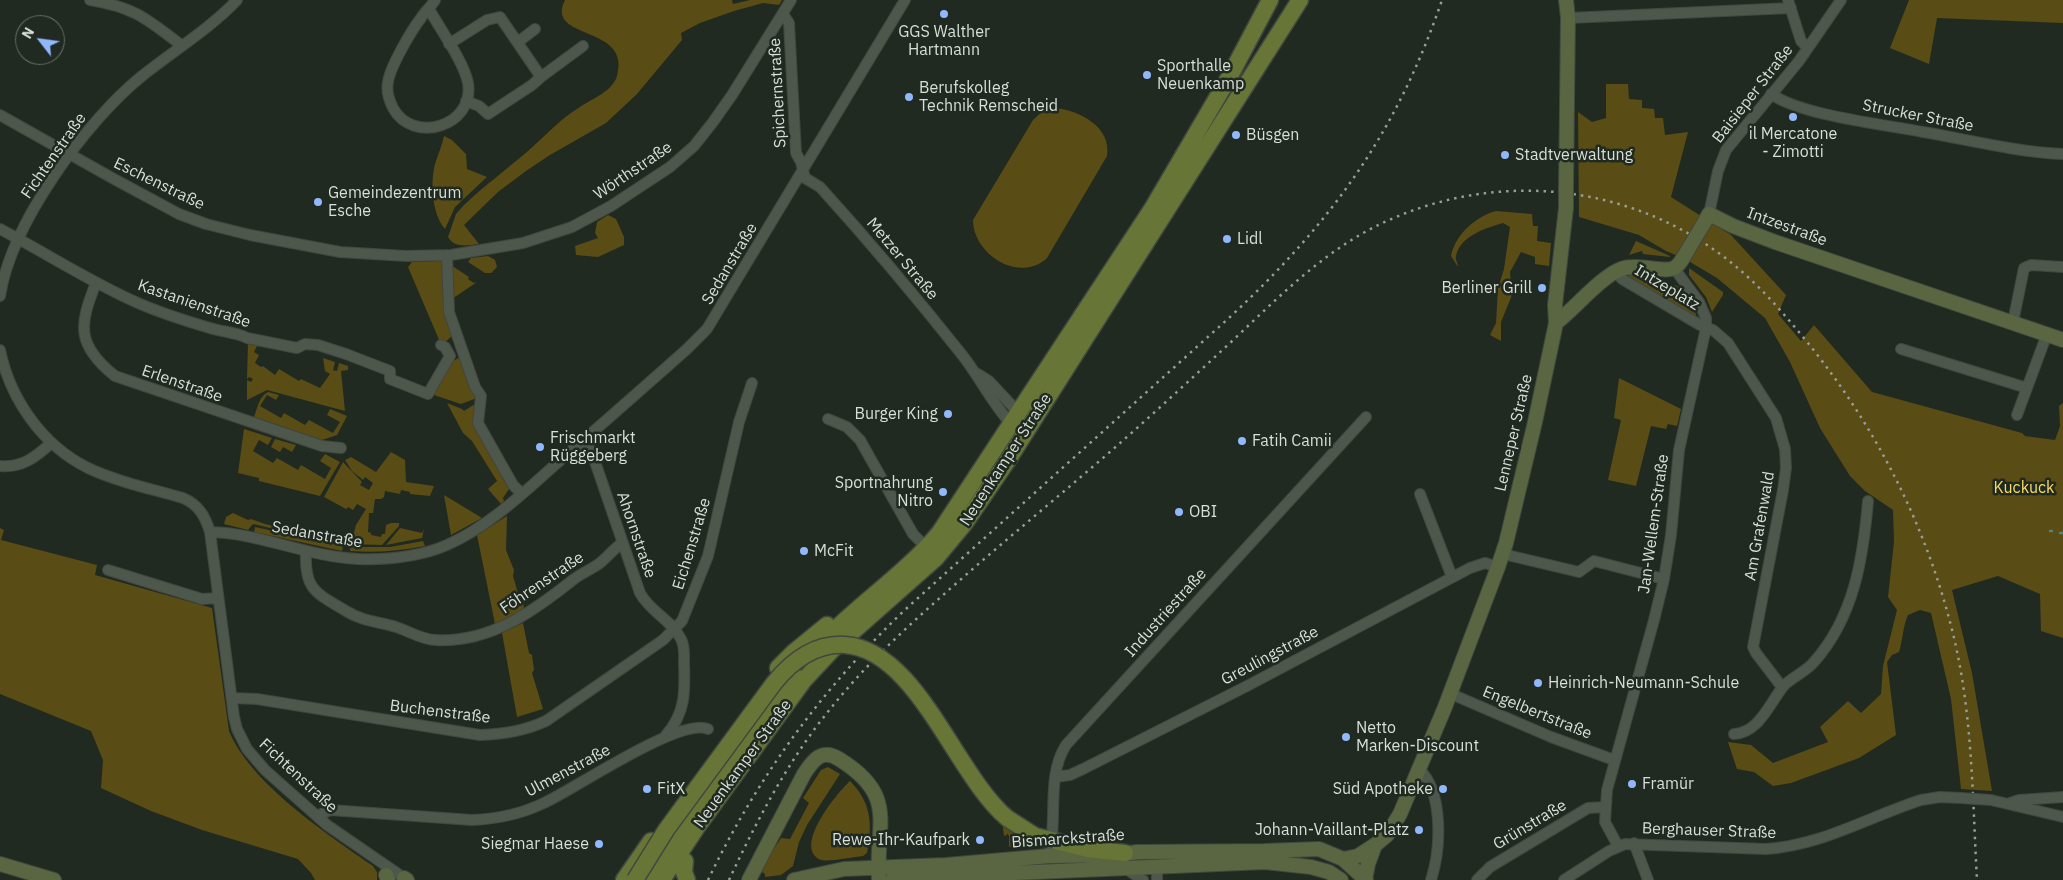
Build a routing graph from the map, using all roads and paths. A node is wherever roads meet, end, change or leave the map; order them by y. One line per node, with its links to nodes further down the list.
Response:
1 (90, 0): 16 (street)
2 (237, 0): 16 (street, Fichtenstraße)
3 (791, 0): 11 (street, Wörthstraße)
4 (905, 0): 25 (street, Sedanstraße)
5 (1270, 0): 48 (main road, Neuenkamper Straße)
6 (1300, 0): 50 (main road, Neuenkamper Straße)
7 (1566, 0): 12 (main road, Lenneper Straße)
8 (1841, 0): 18 (street, Baisieper Straße)
9 (1790, 4): 12 (street); 18 (street)
10 (432, 5): 15 (street); 21 (street)
11 (782, 14): 25 (street, Spichernstraße); 30 (street, Wörthstraße)
12 (1568, 18): 37 (main road, Lenneper Straße, bridge)
13 (535, 30): 14 (street)
14 (518, 42): 15 (street); 19 (street)
15 (448, 44): 21 (street)
16 (181, 45): 24 (street, Fichtenstraße)
17 (584, 46): 19 (street)
18 (1808, 48): 20 (street, Baisieper Straße)
19 (540, 77): 21 (street)
20 (1771, 94): 23 (street, Strucker Straße); 26 (street, Baisieper Straße)
21 (466, 101)
22 (0, 115): 24 (street, Eschenstraße)
23 (2063, 154)
24 (69, 155): 28 (street, Fichtenstraße); 29 (street, Eschenstraße)
25 (803, 171): 48 (street, Metzer Straße); 51 (street, Sedanstraße)
26 (1706, 218): 32 (main road, bridge); 36 (main road, Intzestraße)
27 (0, 228): 28 (street, Kastanienstraße)
28 (19, 239): 34 (street, Kastanienstraße); 35 (street, Fichtenstraße)
29 (406, 256): 30 (street, Wörthstraße)
30 (447, 256): 55 (street)
31 (2063, 267): 36 (street)
32 (1674, 268): 33 (main road); 38 (street, Jan-Wellem-Straße)
33 (1616, 272): 37 (main road); 38 (street, Intzeplatz)
34 (96, 283): 41 (street, Kastanienstraße); 53 (street, Erlenstraße)
35 (0, 296)
36 (2013, 322): 39 (main road, Intzestraße)
37 (1556, 323): 62 (main road, Lenneper Straße)
38 (1706, 328): 65 (street, Jan-Wellem-Straße); 70 (street, Am Grafenwald)
39 (2047, 334): 40 (main road, Intzestraße); 45 (street)
40 (2063, 340)
41 (441, 345)
42 (1901, 349): 45 (street)
43 (0, 350): 52 (street, Fichtenstraße)
44 (752, 383): 68 (street, Eichenstraße)
45 (2027, 388): 46 (street)
46 (2017, 415)
47 (1366, 417): 79 (street, Industriestraße)
48 (1015, 418): 50 (main road); 60 (main road, Neuenkamper Straße)
49 (828, 419): 60 (street)
50 (1027, 430): 69 (main road, Neuenkamper Straße)
51 (585, 439): 55 (street, Sedanstraße); 59 (street, Ahornstraße)
52 (51, 443): 54 (street); 58 (street, Fichtenstraße)
53 (342, 448)
54 (0, 466)
55 (522, 494): 61 (street, Sedanstraße)
56 (1420, 494): 64 (street)
57 (1868, 501): 70 (street)
58 (210, 532): 61 (street, Sedanstraße); 66 (street, Fichtenstraße)
59 (622, 542): 61 (street, Föhrenstraße); 68 (street, Ahornstraße)
60 (927, 548): 67 (main road, Neuenkamper Straße)
61 (306, 551)
62 (1501, 560): 64 (street, Greulingstraße); 65 (street, Greulingstraße); 71 (main road, Lenneper Straße)
63 (108, 570): 66 (street)
64 (1452, 577): 79 (street, Greulingstraße)
65 (1664, 579): 77 (street, Jan-Wellem-Straße)
66 (218, 598): 72 (street, Fichtenstraße)
67 (858, 608): 73 (main road, Neuenkamper Straße); 102 (main road)
68 (674, 630): 72 (street, Buchenstraße); 76 (street)
69 (844, 639): 73 (main road, Neuenkamper Straße); 91 (main road)
70 (1782, 687): 75 (street)
71 (1449, 693): 77 (street, Engelbertstraße); 78 (main road, Lenneper Straße)
72 (233, 698): 83 (street, Fichtenstraße)
73 (781, 700): 104 (main road, Neuenkamper Straße); 105 (main road, Neuenkamper Straße)
74 (708, 729): 76 (street, Ulmenstraße)
75 (1734, 734)
76 (666, 736): 83 (street, Ulmenstraße)
77 (1614, 760): 82 (street, Jan-Wellem-Straße)
78 (1418, 768): 92 (main road, Lenneper Straße); 112 (street)
79 (1055, 777): 87 (street, Industriestraße)
80 (2063, 797): 81 (street, Berghauser Straße)
81 (2009, 803): 84 (street); 85 (street, Berghauser Straße, bridge)
82 (1605, 807): 86 (street, Jan-Wellem-Straße); 113 (street, Grünstraße)
83 (317, 816): 90 (street, Fichtenstraße)
84 (2063, 817)
85 (1634, 843): 86 (street, Berghauser Straße); 115 (street)
86 (1618, 846): 114 (street, Berghauser Straße)
87 (1051, 849): 89 (main road); 94 (main road); 98 (main road, Bismarckstraße); 103 (main road, bridge)
88 (1157, 852): 89 (main road, Bismarckstraße); 92 (main road, Bismarckstraße); 96 (main road)
89 (1125, 861): 94 (main road, Bismarckstraße); 96 (main road, Bismarckstraße); 109 (street)
90 (380, 862): 99 (street, Fichtenstraße); 100 (street, Fichtenstraße)
91 (685, 862): 106 (main road); 107 (main road)
92 (1360, 863): 111 (main road, Lenneper Straße)
93 (0, 864): 101 (main road)
94 (1013, 873): 98 (main road, Bismarckstraße)
95 (879, 874): 97 (main road); 98 (main road, Bismarckstraße); 108 (main road, Bismarckstraße)
96 (1157, 874): 110 (main road, Bismarckstraße)
97 (752, 875)
98 (898, 877)
99 (386, 878)
100 (405, 879)
101 (54, 880)
102 (624, 880)
103 (634, 880)
104 (646, 880)
105 (662, 880)
106 (671, 880)
107 (687, 880)
108 (794, 880)
109 (1143, 880)
110 (1341, 880)
111 (1365, 880)
112 (1431, 880)
113 (1477, 880)
114 (1564, 880)
115 (1648, 880)

